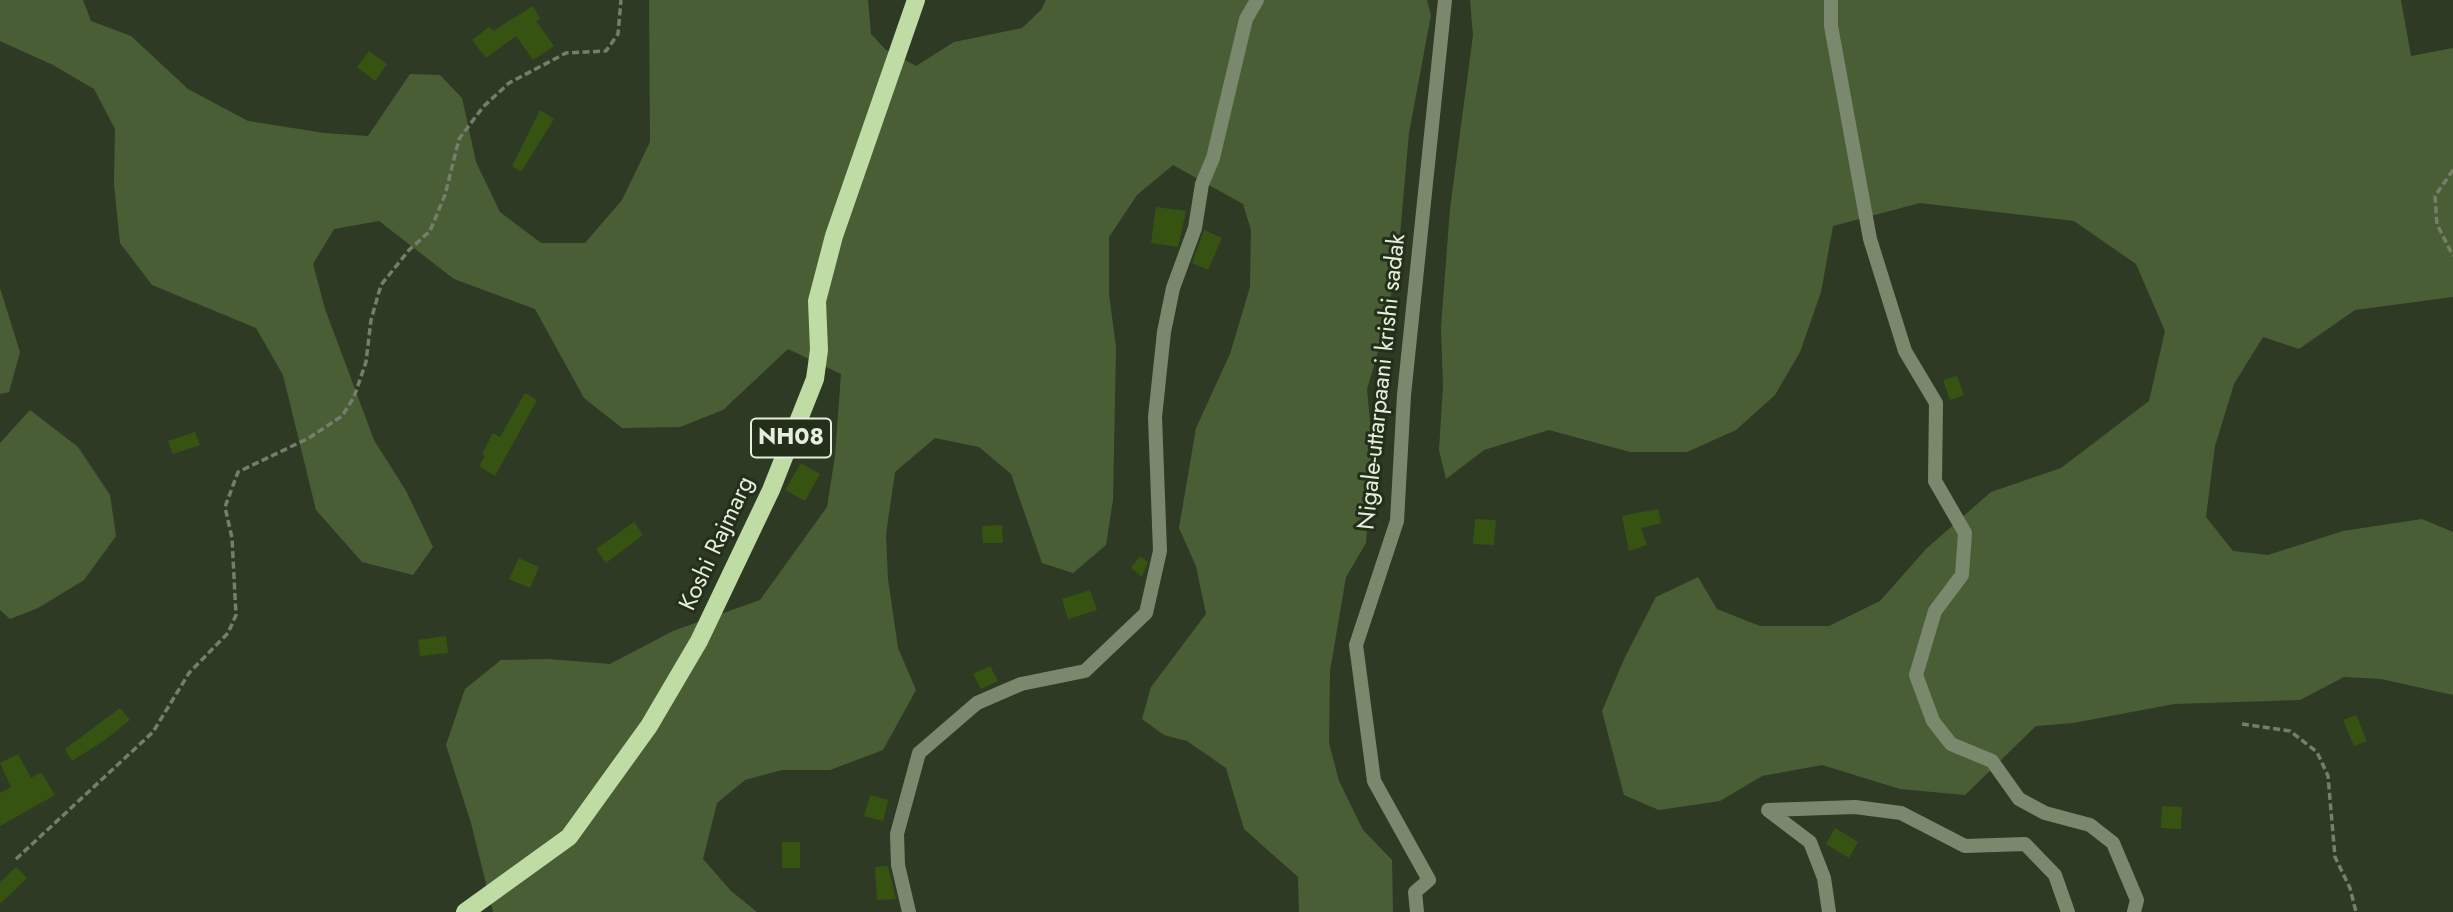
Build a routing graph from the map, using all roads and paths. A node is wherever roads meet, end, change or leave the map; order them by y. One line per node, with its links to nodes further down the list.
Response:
1 (621, 0): 9 (path)
2 (916, 0): 10 (main road, Koshi Rajmarg / NH08)
3 (1257, 0): 11 (street)
4 (1445, 0): 12 (street, Nigale-uttarpaani krishi sadak)
5 (1831, 0): 15 (street)
6 (2453, 170): 7 (path)
7 (2453, 256)
8 (2242, 724): 16 (path)
9 (16, 859)
10 (465, 912)
11 (909, 912)
12 (1417, 912)
13 (1829, 912): 14 (street)
14 (2068, 912)
15 (2134, 912)
16 (2356, 912)

